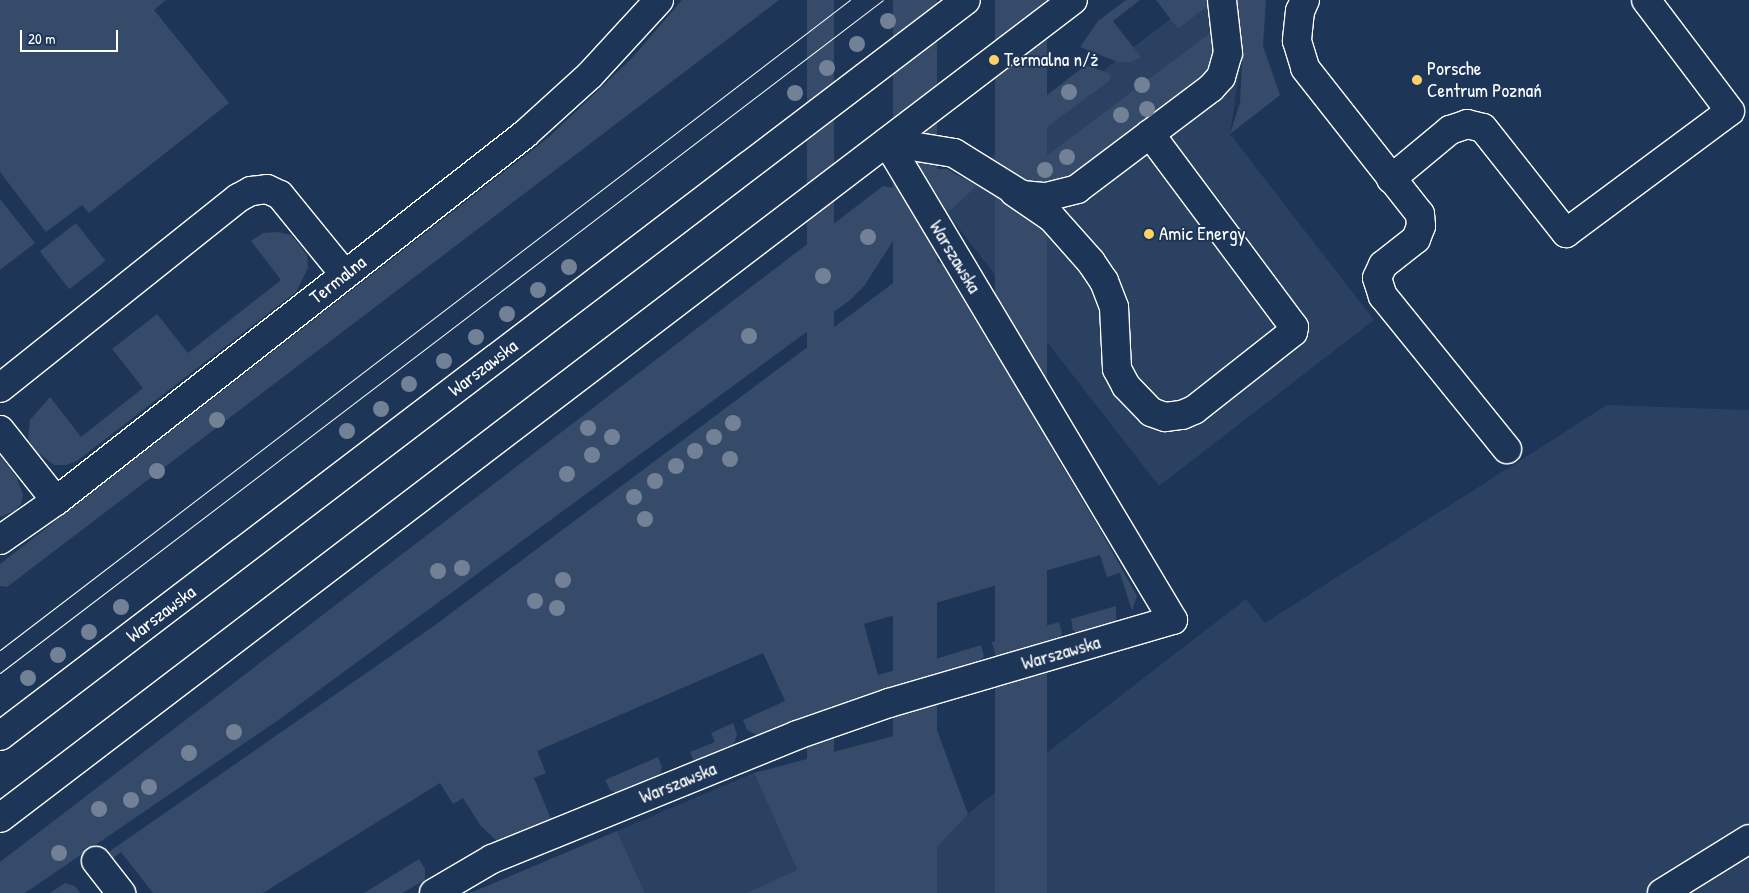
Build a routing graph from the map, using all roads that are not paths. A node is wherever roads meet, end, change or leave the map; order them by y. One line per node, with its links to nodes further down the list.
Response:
1 (659, 0): 11 (main road, Termalna)
2 (966, 0): 17 (main road, Warszawska)
3 (1073, 0): 8 (main road)
4 (1222, 0): 7 (main road)
5 (1305, 0): 9 (main road)
6 (1646, 0): 9 (main road)
7 (1150, 134): 10 (main road); 10 (main road)
8 (887, 142): 10 (main road); 18 (main road); 22 (main road, Warszawska)
9 (1391, 179): 14 (main road)
10 (1014, 192)
11 (345, 275): 12 (main road); 15 (main road, Termalna)
12 (0, 388)
13 (0, 430): 15 (main road)
14 (1507, 449)
15 (56, 501): 16 (main road, Termalna)
16 (0, 540)
17 (0, 736)
18 (0, 818)
19 (1749, 839): 23 (main road)
20 (96, 861): 21 (main road)
21 (121, 893)
22 (434, 893)
23 (1662, 893)

